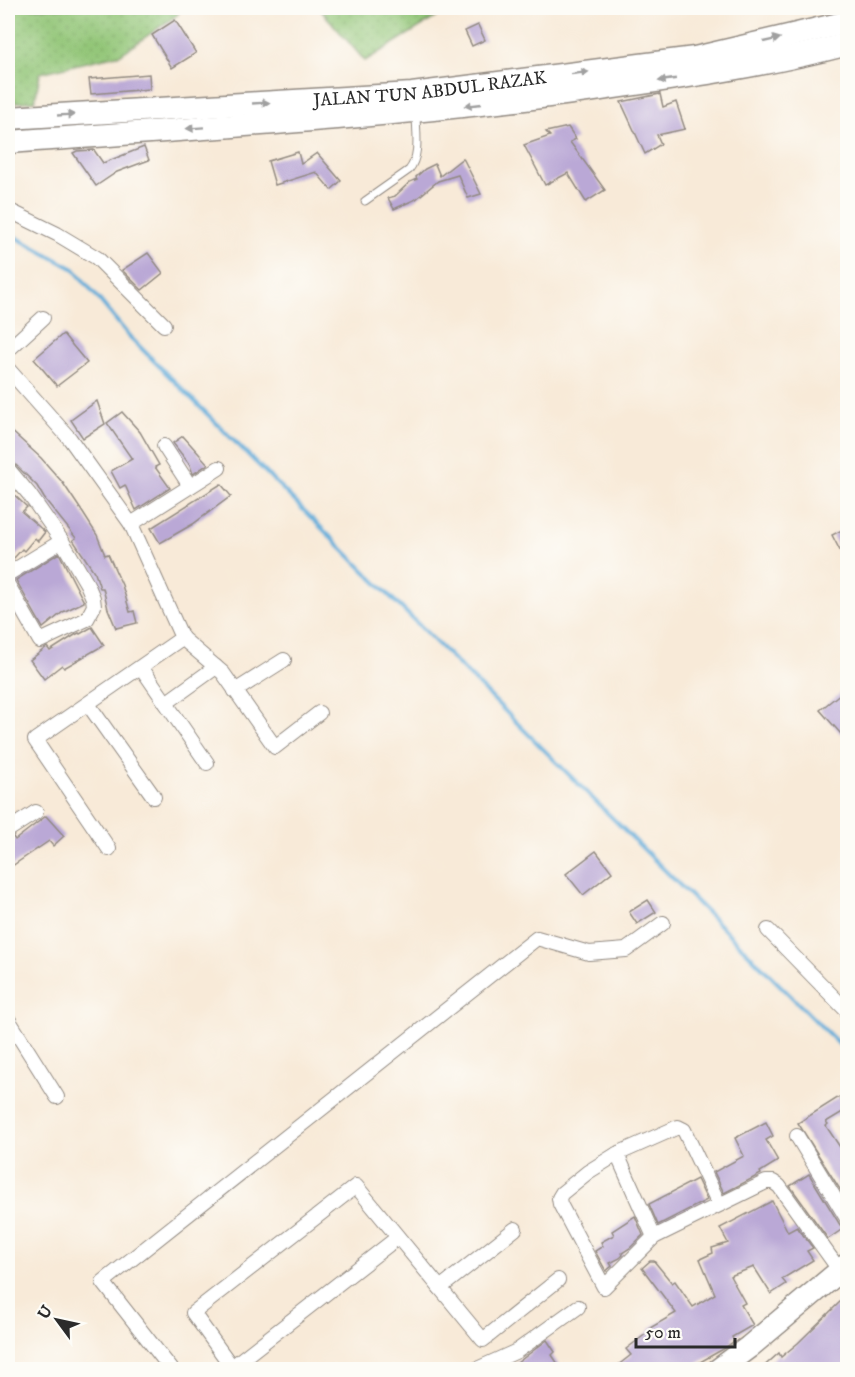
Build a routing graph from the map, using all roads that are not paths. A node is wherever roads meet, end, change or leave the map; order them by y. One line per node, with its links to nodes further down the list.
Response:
1 (848, 22): 3 (main road, JALAN TUN ABDUL RAZAK, one-way to 1)
2 (848, 44): 3 (main road, JALAN TUN ABDUL RAZAK)
3 (697, 67): 4 (main road, JALAN TUN ABDUL RAZAK, one-way to 4); 5 (main road, JALAN TUN ABDUL RAZAK, one-way to 3)
4 (416, 112): 6 (main road, JALAN TUN ABDUL RAZAK, one-way to 6); 7 (lane)
5 (8, 118)
6 (8, 141)
7 (365, 201)
8 (8, 210): 10 (street)
9 (43, 318): 11 (street)
10 (164, 325)
11 (8, 350)
12 (8, 369): 17 (street)
13 (164, 446): 16 (street)
14 (219, 468): 16 (street)
15 (8, 469): 18 (street)
16 (190, 486): 17 (street)
17 (131, 524): 21 (street)
18 (62, 542): 19 (street); 20 (street)
19 (8, 574)
20 (8, 585)
21 (182, 638): 23 (street); 24 (street)
22 (284, 660): 25 (street)
23 (141, 667): 26 (street); 27 (street)
24 (216, 667): 25 (street); 26 (street)
25 (235, 691): 28 (street)
26 (166, 703): 29 (street)
27 (88, 704): 30 (street); 33 (street)
28 (319, 712)
29 (207, 763)
30 (154, 797)
31 (36, 812): 32 (street)
32 (8, 830)
33 (109, 849)
34 (663, 922): 51 (street)
35 (768, 930): 36 (street)
36 (848, 1012)
37 (8, 1019): 38 (street)
38 (57, 1097)
39 (797, 1136): 42 (street)
40 (616, 1154): 41 (street); 44 (street); 44 (street)
41 (719, 1204): 44 (street); 46 (street)
42 (848, 1220)
43 (515, 1229): 48 (street)
44 (654, 1237)
45 (397, 1238): 48 (street); 50 (street); 50 (street)
46 (844, 1273): 53 (main road)
47 (558, 1280): 48 (street)
48 (440, 1288)
49 (578, 1307): 52 (street)
50 (230, 1368)
51 (172, 1370)
52 (475, 1370)
53 (718, 1370)

